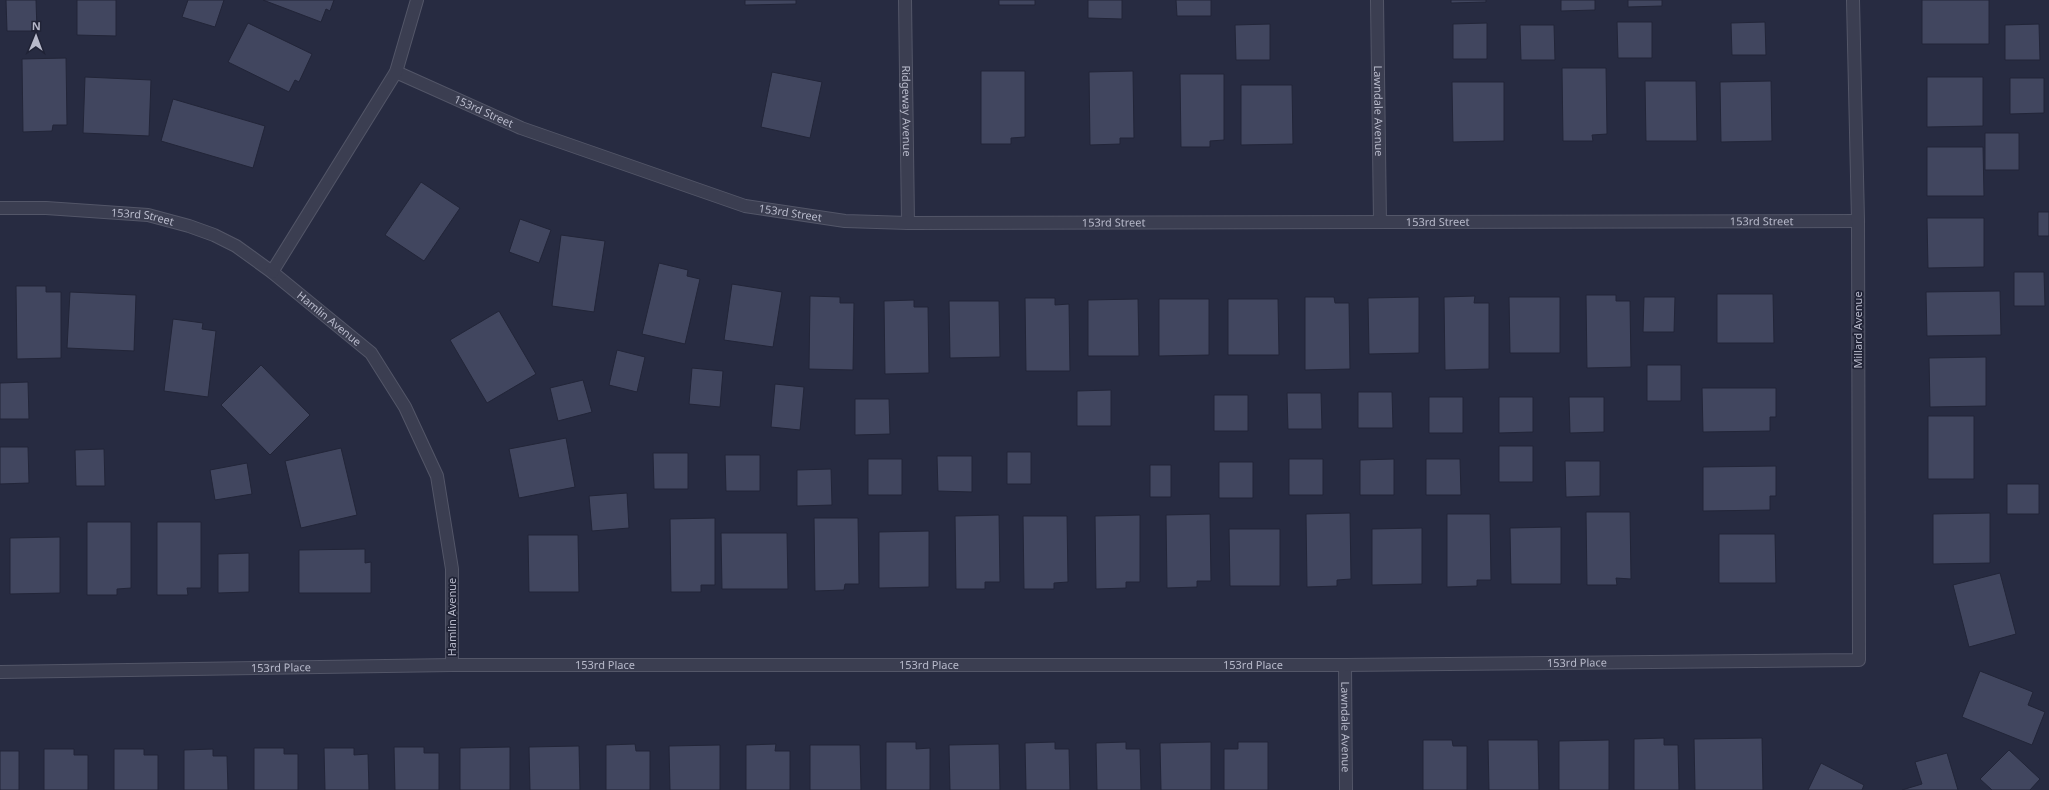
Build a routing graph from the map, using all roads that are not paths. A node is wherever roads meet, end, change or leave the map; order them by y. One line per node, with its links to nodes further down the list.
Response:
1 (417, 0): 5 (street)
2 (905, 0): 9 (street, Ridgeway Avenue)
3 (1376, 0): 8 (street, Lawndale Avenue)
4 (1854, 0): 7 (street, Millard Avenue)
5 (396, 72): 9 (street, 153rd Street); 10 (street)
6 (0, 208): 10 (street, 153rd Street)
7 (1858, 221): 8 (street, 153rd Street); 11 (street, Millard Avenue)
8 (1380, 222): 9 (street, 153rd Street)
9 (908, 223)
10 (272, 272): 13 (street, Hamlin Avenue)
11 (1859, 660): 12 (street, 153rd Place)
12 (1345, 665): 13 (street, 153rd Place); 15 (street, Lawndale Avenue)
13 (452, 666): 14 (street, 153rd Place)
14 (0, 672)
15 (1346, 790)

